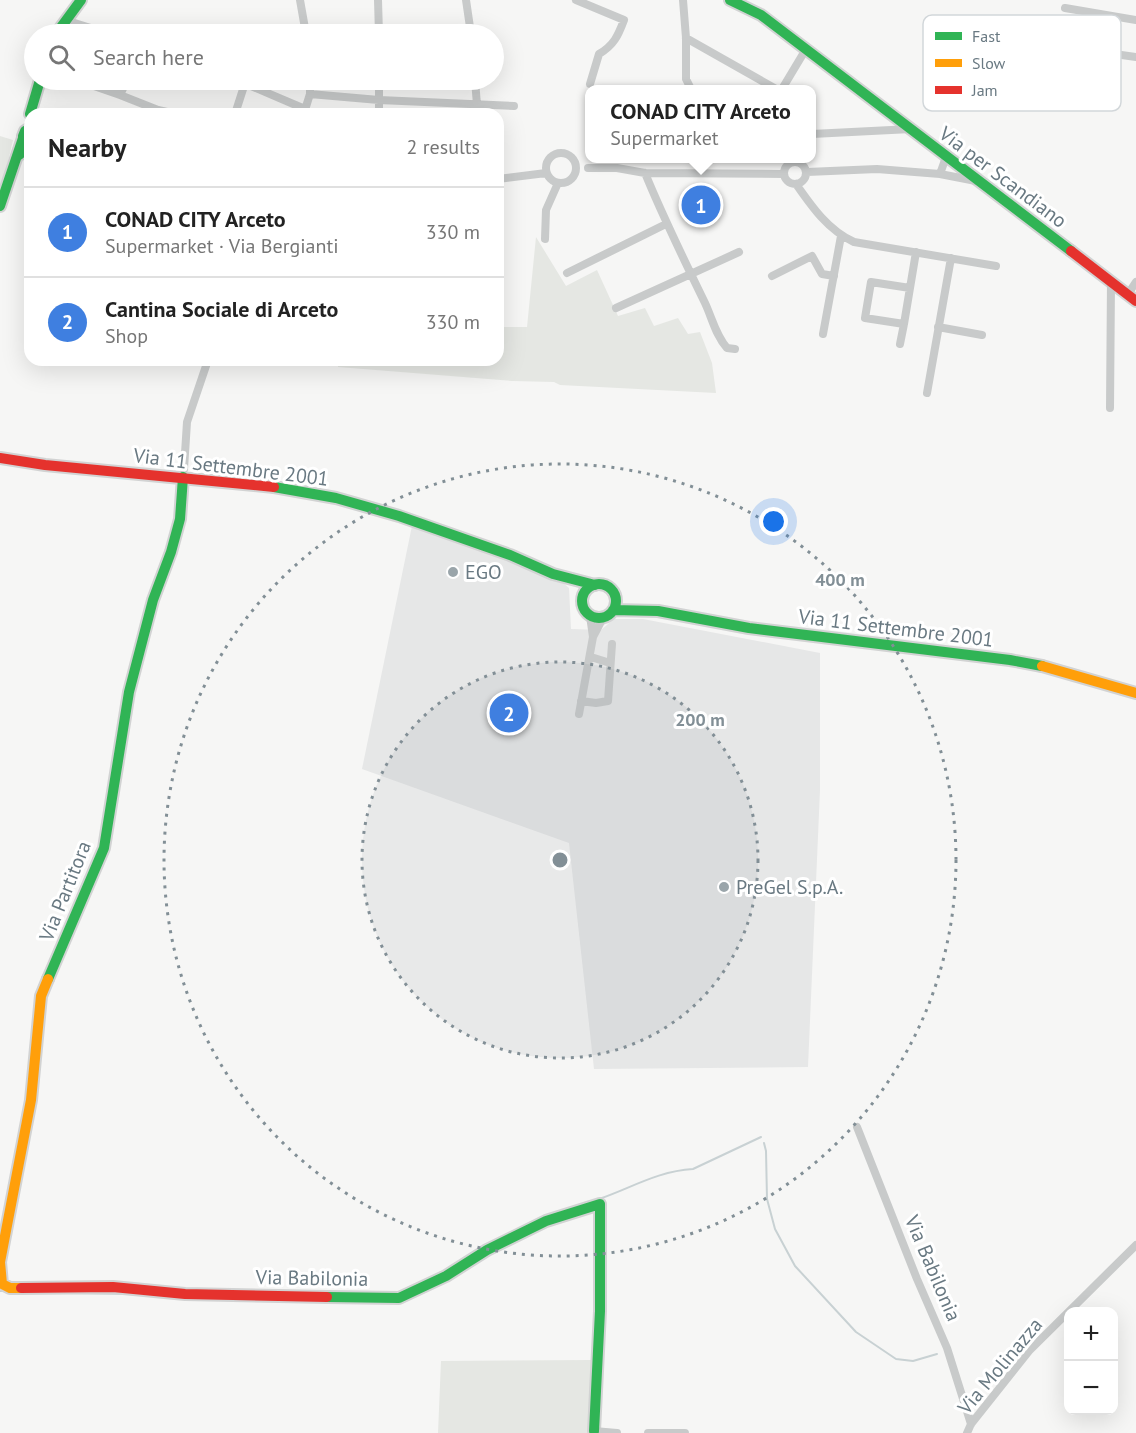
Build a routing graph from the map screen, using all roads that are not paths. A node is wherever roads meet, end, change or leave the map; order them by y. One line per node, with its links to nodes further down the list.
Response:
1 (81, 0): 11 (street)
2 (300, 0): 15 (street)
3 (378, 0): 16 (street)
4 (466, 0): 17 (street)
5 (576, 0): 23 (street)
6 (683, 0): 18 (street)
7 (730, 0): 19 (street, Via per Scandiano)
8 (1065, 8): 9 (street)
9 (1106, 15)
10 (1121, 17): 12 (street)
11 (65, 20): 13 (street); 14 (street)
12 (1136, 20)
13 (62, 24)
14 (78, 24)
15 (304, 24)
16 (379, 24)
17 (470, 24)
18 (686, 38): 22 (street); 26 (street)
19 (806, 49): 27 (street); 47 (street, Via per Scandiano)
20 (1121, 55): 21 (street)
21 (1136, 57)
22 (686, 79): 24 (street); 25 (street)
23 (590, 84)
24 (686, 85)
25 (689, 85)
26 (767, 85)
27 (786, 85)
28 (37, 90): 41 (street)
29 (106, 90): 37 (street)
30 (122, 90): 37 (street)
31 (239, 90): 43 (street)
32 (259, 90): 44 (street)
33 (310, 90): 36 (street)
34 (379, 90): 38 (street)
35 (476, 90): 39 (street)
36 (310, 94): 38 (street); 45 (street)
37 (120, 95): 42 (street)
38 (379, 100): 39 (street); 46 (street)
39 (477, 105): 40 (street)
40 (514, 106)
41 (32, 108)
42 (153, 108)
43 (236, 108)
44 (296, 108)
45 (305, 108)
46 (379, 108)
47 (910, 129): 48 (street); 50 (street, Via per Scandiano)
48 (816, 134)
49 (24, 143): 63 (street)
50 (946, 157): 58 (street); 60 (street, Via per Scandiano)
51 (789, 163): 57 (street)
52 (800, 163): 54 (street)
53 (575, 171): 55 (street); 56 (street); 61 (street)
54 (807, 172): 58 (street); 62 (street)
55 (546, 173): 59 (street); 61 (street)
56 (645, 173): 57 (street); 64 (street)
57 (784, 174): 62 (street)
58 (940, 174): 60 (street)
59 (504, 178)
60 (978, 181): 75 (street, Via per Scandiano)
61 (558, 183): 66 (street)
62 (796, 184): 65 (street)
63 (0, 206)
64 (666, 224): 71 (street); 72 (street)
65 (842, 236): 68 (street); 74 (street)
66 (545, 239)
67 (740, 252): 72 (street)
68 (916, 252): 69 (street); 77 (street)
69 (951, 258): 70 (street); 81 (street)
70 (996, 266)
71 (567, 273)
72 (691, 274): 79 (street); 85 (street)
73 (772, 276): 74 (street)
74 (834, 276): 82 (street)
75 (1111, 281): 78 (street, Via per Scandiano); 88 (street)
76 (1136, 282): 78 (street)
77 (910, 288): 80 (street); 80 (street)
78 (1132, 297)
79 (616, 308)
80 (904, 324): 84 (street)
81 (938, 327): 83 (street); 87 (street)
82 (823, 334)
83 (982, 335)
84 (900, 344)
85 (735, 349)
86 (206, 366): 90 (street, Via Partitora)
87 (927, 393)
88 (1110, 408)
89 (0, 458): 90 (street, Via 11 Settembre 2001)
90 (183, 473): 91 (street, Via 11 Settembre 2001); 108 (street, Via Partitora)
91 (553, 574): 92 (street, Via 11 Settembre 2001); 93 (street, Via 11 Settembre 2001)
92 (595, 585): 93 (street); 94 (street, Via 11 Settembre 2001)
93 (582, 597): 97 (street, Via 11 Settembre 2001)
94 (615, 597): 95 (street); 96 (street, Via 11 Settembre 2001)
95 (613, 610): 96 (street, Via 11 Settembre 2001); 98 (street)
96 (649, 610): 103 (street, Via 11 Settembre 2001)
97 (590, 616): 98 (street); 99 (street)
98 (603, 618): 99 (street)
99 (593, 637): 101 (street)
100 (612, 644): 102 (street)
101 (591, 657): 102 (street); 104 (street)
102 (610, 663): 104 (street)
103 (1136, 693)
104 (581, 702): 105 (street)
105 (579, 714)
106 (857, 1126): 109 (street, Via Babilonia)
107 (1136, 1245): 109 (street, Via Molinazza)
108 (3, 1286): 110 (street, Via Babilonia)
109 (971, 1424): 114 (street, Via Molinazza)
110 (594, 1432): 111 (street)
111 (617, 1433)
112 (648, 1433): 113 (street)
113 (685, 1433)
114 (967, 1433)

